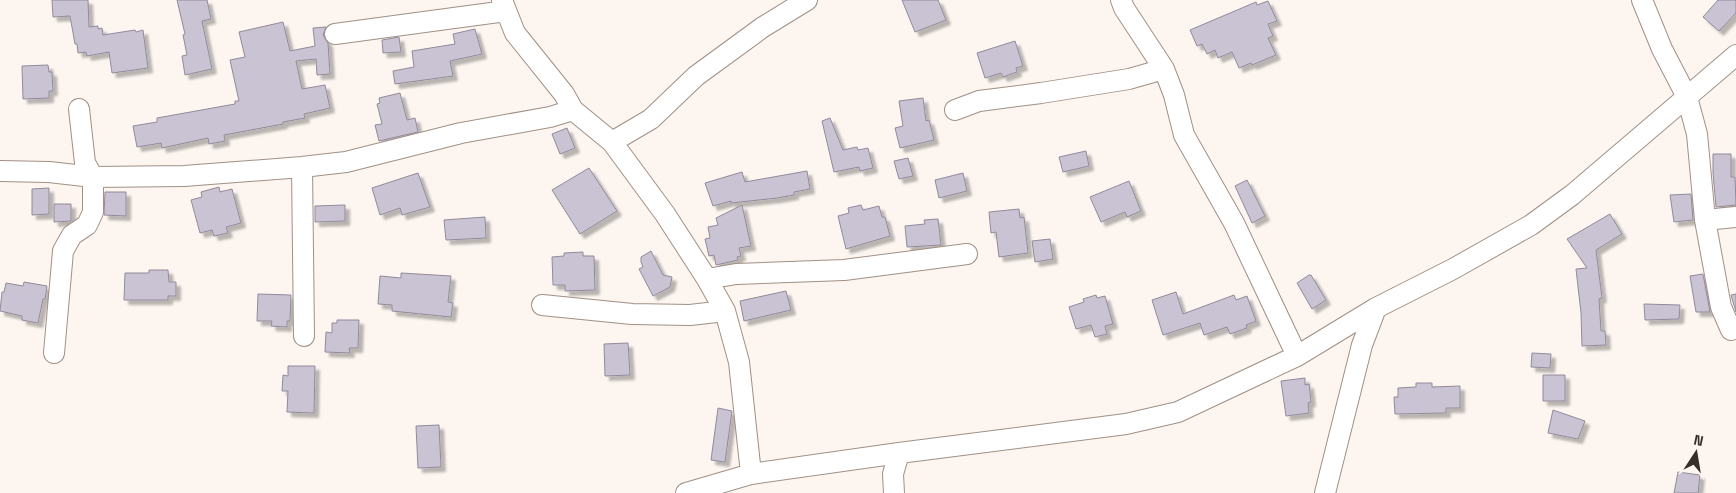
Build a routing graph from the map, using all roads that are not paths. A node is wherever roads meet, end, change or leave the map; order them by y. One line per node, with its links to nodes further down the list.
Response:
1 (807, 0): 12 (street)
2 (1121, 0): 7 (street)
3 (1642, 0): 8 (street)
4 (504, 6): 5 (street); 10 (street)
5 (335, 34)
6 (1736, 55): 8 (street)
7 (1164, 69): 11 (street); 26 (street)
8 (1687, 97): 17 (street); 21 (street)
9 (79, 109): 15 (street)
10 (573, 110): 12 (street); 13 (street)
11 (954, 110)
12 (612, 142): 19 (street)
13 (302, 167): 15 (street); 24 (street)
14 (0, 172): 15 (street)
15 (93, 177): 25 (street)
16 (1736, 217): 17 (street)
17 (1705, 220): 23 (street)
18 (967, 254): 19 (street)
19 (707, 279): 22 (street)
20 (542, 305): 22 (street)
21 (1376, 308): 26 (street); 31 (street)
22 (725, 311): 28 (street)
23 (1731, 330)
24 (304, 336)
25 (54, 353)
26 (1297, 356): 27 (street)
27 (899, 453): 28 (street); 30 (street)
28 (751, 474): 29 (street)
29 (686, 493)
30 (894, 493)
31 (1325, 493)

